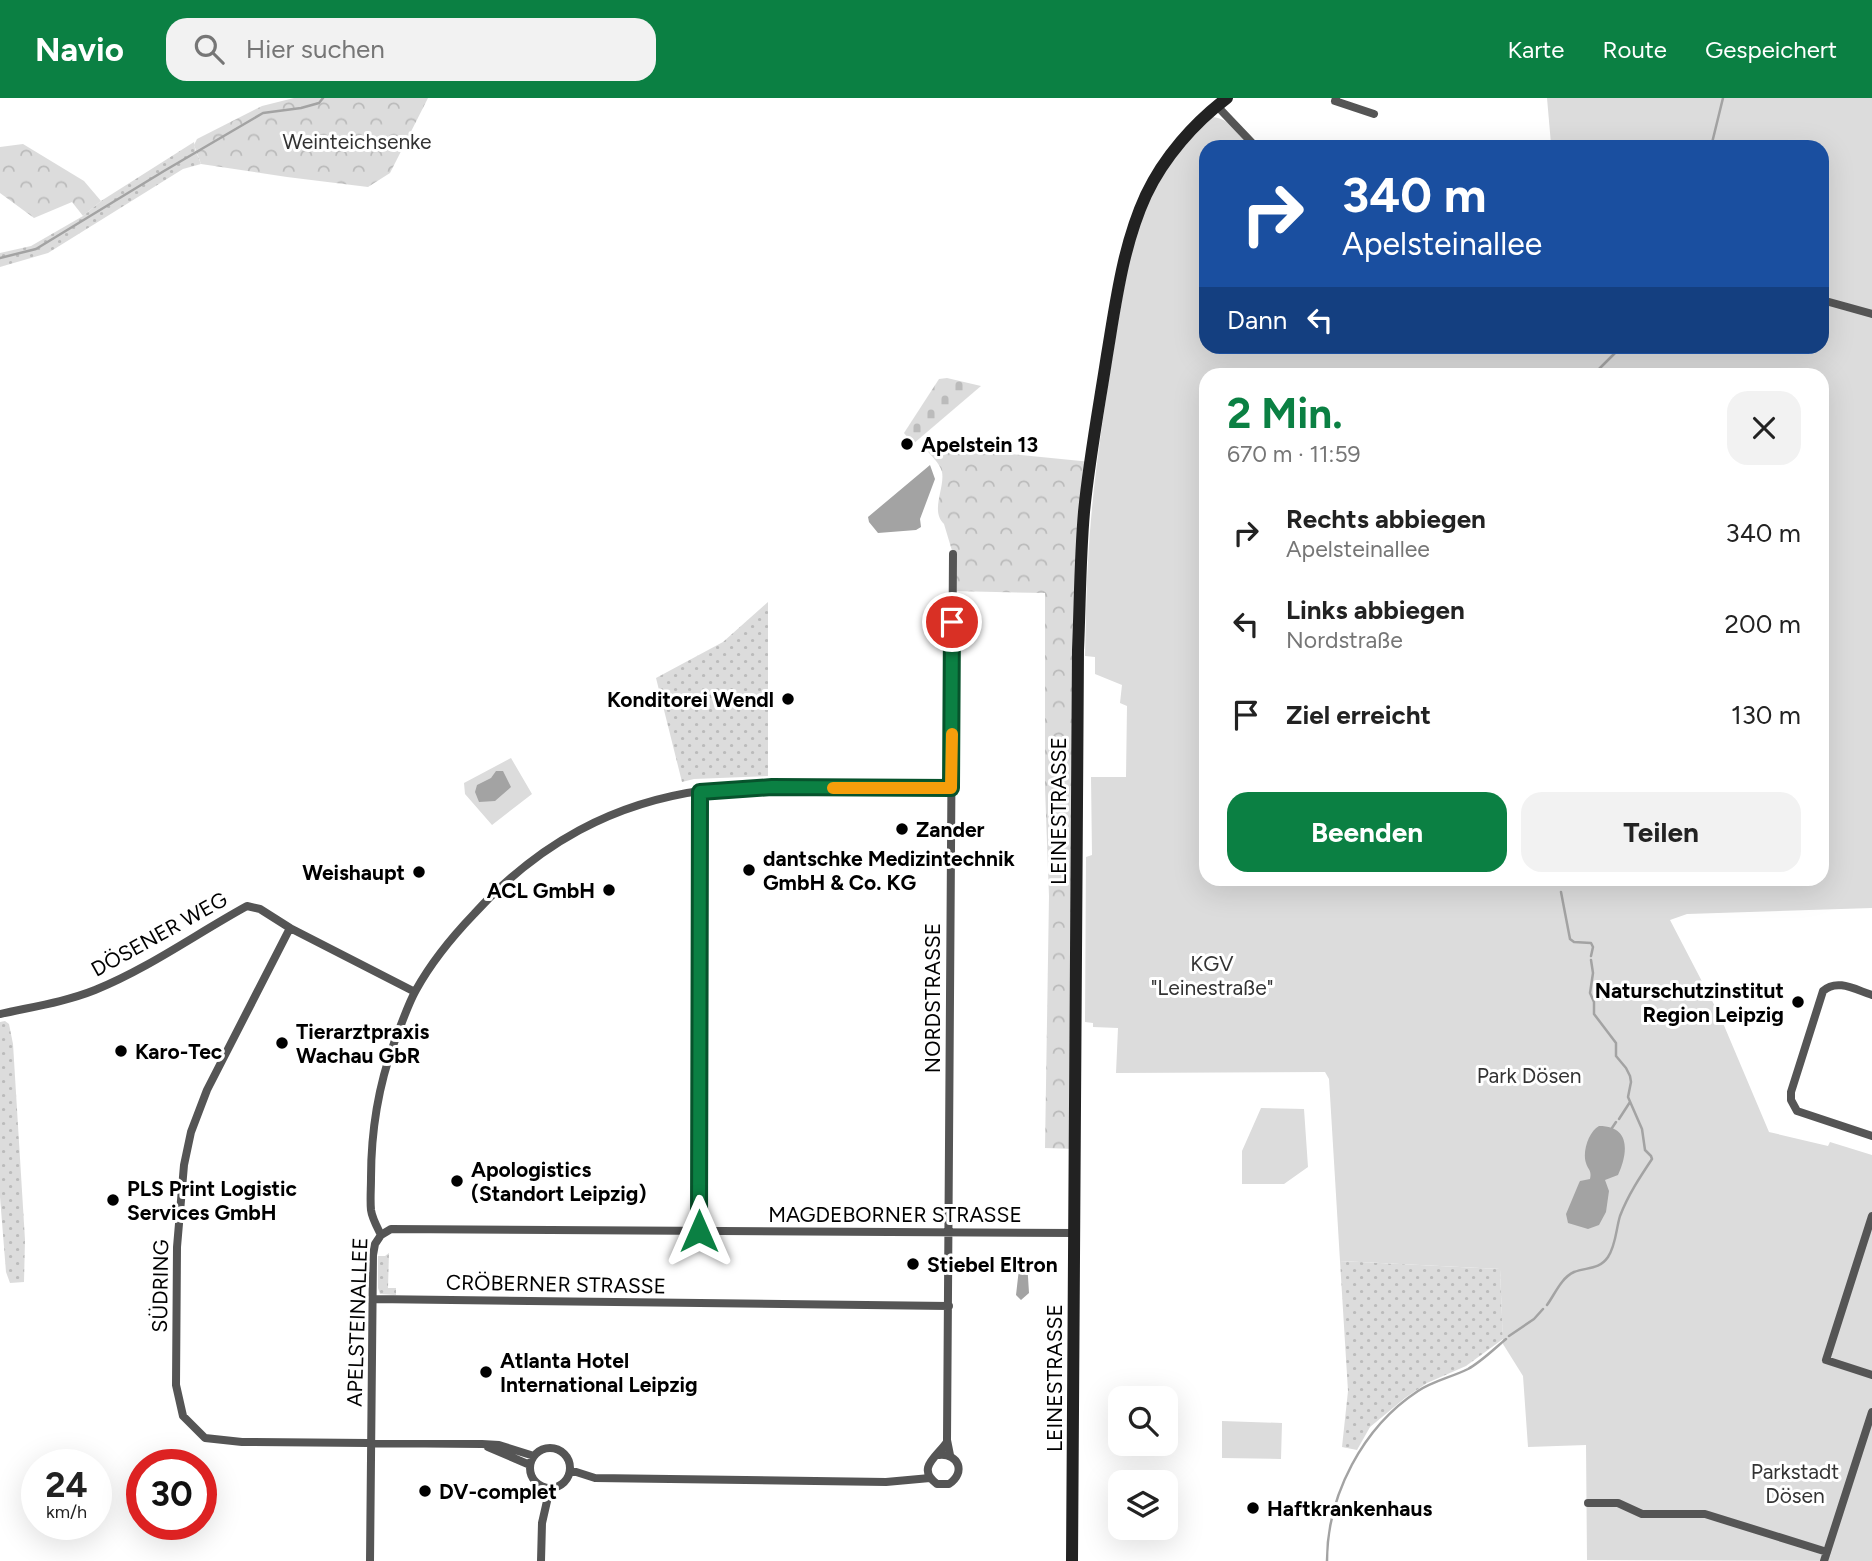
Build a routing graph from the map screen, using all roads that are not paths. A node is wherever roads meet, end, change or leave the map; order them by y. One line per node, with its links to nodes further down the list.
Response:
1 (1336, 98): 3 (street)
2 (1222, 102): 4 (street); 18 (main road, LEINESTRASSE)
3 (1374, 114)
4 (1251, 140)
5 (1829, 302): 6 (street)
6 (1872, 314)
7 (953, 554): 8 (street, NORDSTRASSE)
8 (951, 788): 9 (street, APELSTEINALLEE); 17 (street, NORDSTRASSE)
9 (700, 792): 11 (street, APELSTEINALLEE); 16 (street)
10 (290, 928): 11 (street); 13 (street, DÖSENER WEG); 24 (street, SÜDRING)
11 (415, 992): 19 (street, APELSTEINALLEE)
12 (1872, 995): 14 (street)
13 (0, 1014)
14 (1872, 1136)
15 (1872, 1216): 22 (street)
16 (699, 1231): 17 (street, MAGDEBORNER STRASSE); 19 (street, MAGDEBORNER STRASSE)
17 (949, 1232): 18 (street, MAGDEBORNER STRASSE); 21 (street, NORDSTRASSE)
18 (1075, 1233): 36 (main road, LEINESTRASSE)
19 (381, 1235): 20 (street, APELSTEINALLEE)
20 (373, 1299): 21 (street, CRÖBERNER STRASSE); 24 (street, APELSTEINALLEE)
21 (948, 1306): 25 (street, NORDSTRASSE)
22 (1872, 1374)
23 (1872, 1412): 33 (street)
24 (372, 1442): 28 (street, SÜDRING); 34 (street, APELSTEINALLEE)
25 (947, 1442): 26 (street); 27 (street, NORDSTRASSE)
26 (939, 1455): 27 (street); 30 (street)
27 (950, 1455): 30 (street, NORDSTRASSE)
28 (532, 1460): 29 (street, NORDSTRASSE); 31 (street)
29 (570, 1470): 30 (street, NORDSTRASSE); 31 (street)
30 (930, 1478)
31 (550, 1488): 35 (street)
32 (1588, 1503): 33 (street)
33 (1825, 1557)
34 (370, 1561)
35 (541, 1561)
36 (1072, 1561)

